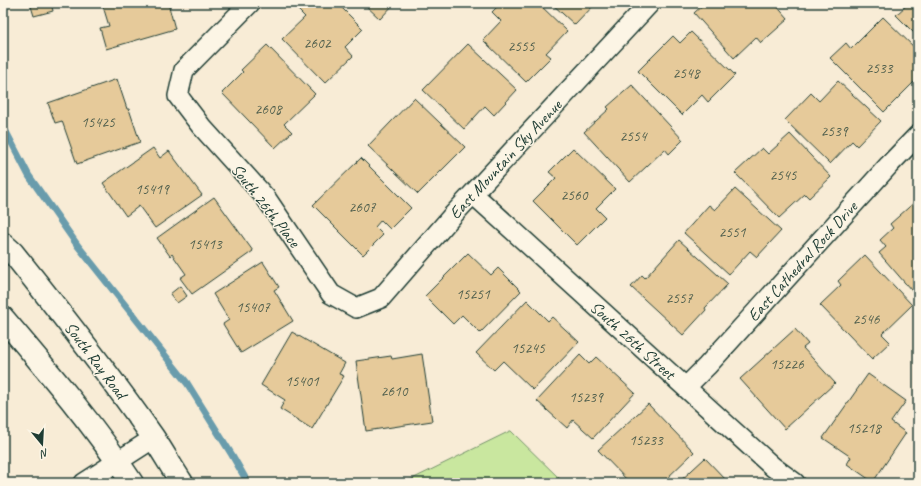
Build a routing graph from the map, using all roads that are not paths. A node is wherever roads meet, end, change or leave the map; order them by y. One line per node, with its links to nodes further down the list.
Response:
1 (250, 3): 7 (street, South 26th Place)
2 (650, 3): 4 (street, East Mountain Sky Avenue)
3 (918, 135): 9 (street, East Cathedral Rock Drive)
4 (473, 194): 7 (street, East Mountain Sky Avenue); 9 (street, South 26th Street)
5 (3, 230): 6 (main road, South Ray Road)
6 (8, 249): 10 (main road, South Ray Road)
7 (356, 308)
8 (3, 318): 11 (main road)
9 (686, 387): 15 (street, South 26th Street)
10 (154, 438): 11 (street); 14 (main road, South Ray Road)
11 (117, 461): 12 (street); 13 (main road)
12 (84, 483)
13 (132, 483)
14 (182, 483)
15 (795, 483)

